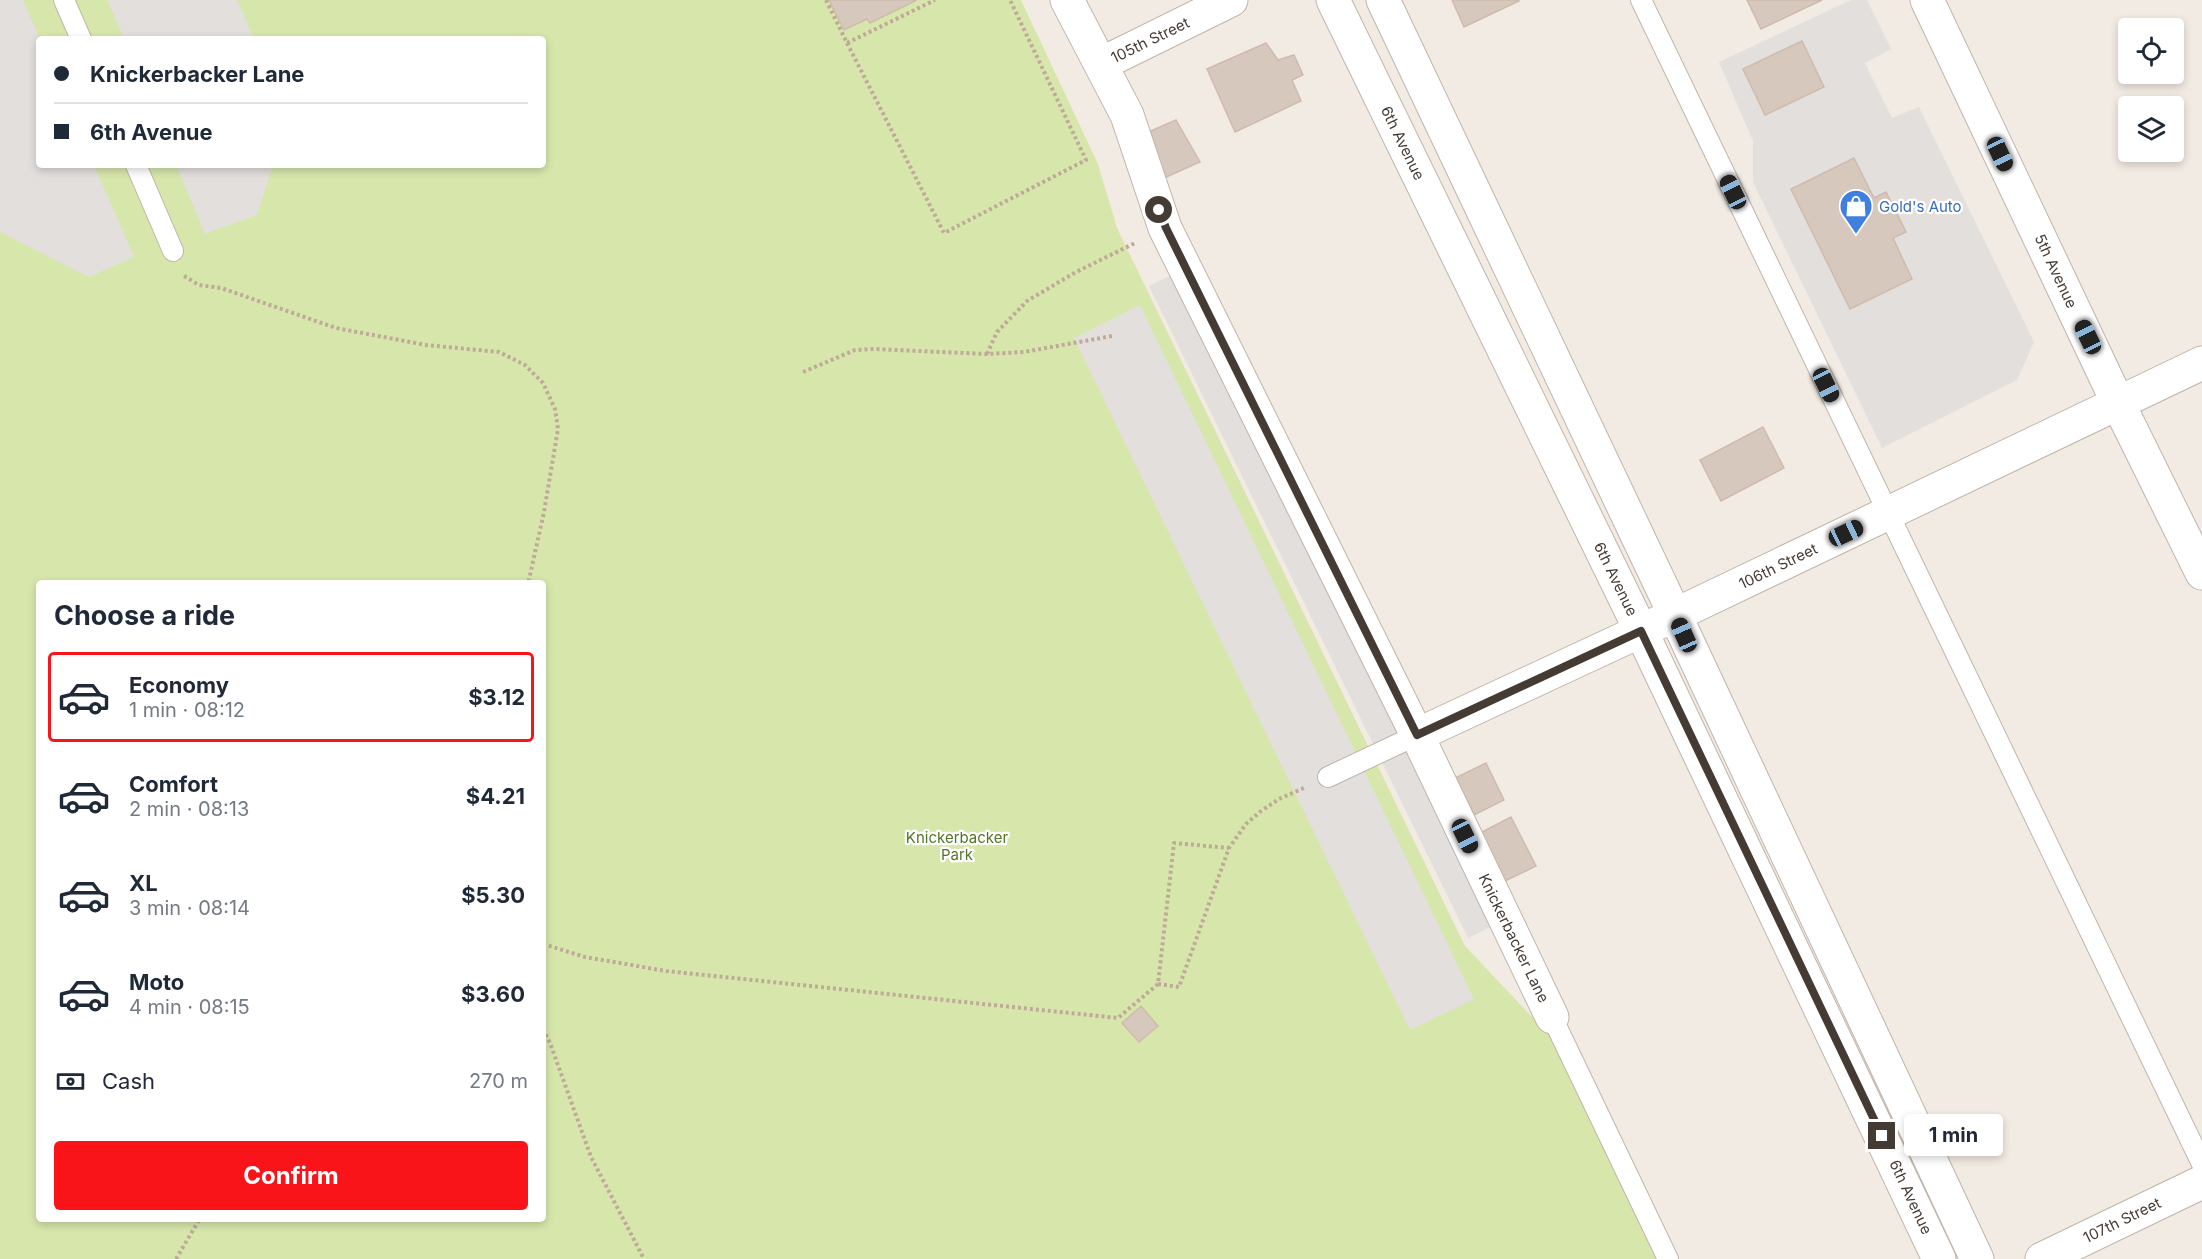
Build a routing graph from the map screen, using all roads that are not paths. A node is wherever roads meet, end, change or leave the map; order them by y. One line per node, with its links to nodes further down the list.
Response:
1 (64, 0): 8 (lane)
2 (1067, 0): 9 (street, Knickerbacker Lane)
3 (1231, 0): 9 (street, 105th Street)
4 (1333, 0): 17 (street, 6th Avenue)
5 (1383, 0): 16 (street)
6 (1641, 0): 14 (lane)
7 (1927, 0): 13 (street, 5th Avenue)
8 (80, 36)
9 (1101, 64): 18 (street, Knickerbacker Lane)
10 (137, 168): 11 (lane)
11 (173, 251)
12 (2202, 363): 13 (street, 106th Street)
13 (2118, 403): 14 (street, 106th Street); 15 (street, 5th Avenue)
14 (1887, 513): 16 (street, 106th Street); 21 (lane)
15 (2202, 573)
16 (1675, 615): 17 (street, 106th Street); 25 (street)
17 (1641, 631): 18 (street, 106th Street); 24 (street, 6th Avenue)
18 (1417, 735): 19 (lane); 20 (street, Knickerbacker Lane)
19 (1328, 777)
20 (1552, 1017): 23 (lane, Knickerbacker Lane)
21 (2202, 1164)
22 (2202, 1182): 26 (street, 107th Street)
23 (1668, 1259)
24 (1940, 1259)
25 (1977, 1259)
26 (2042, 1259)

